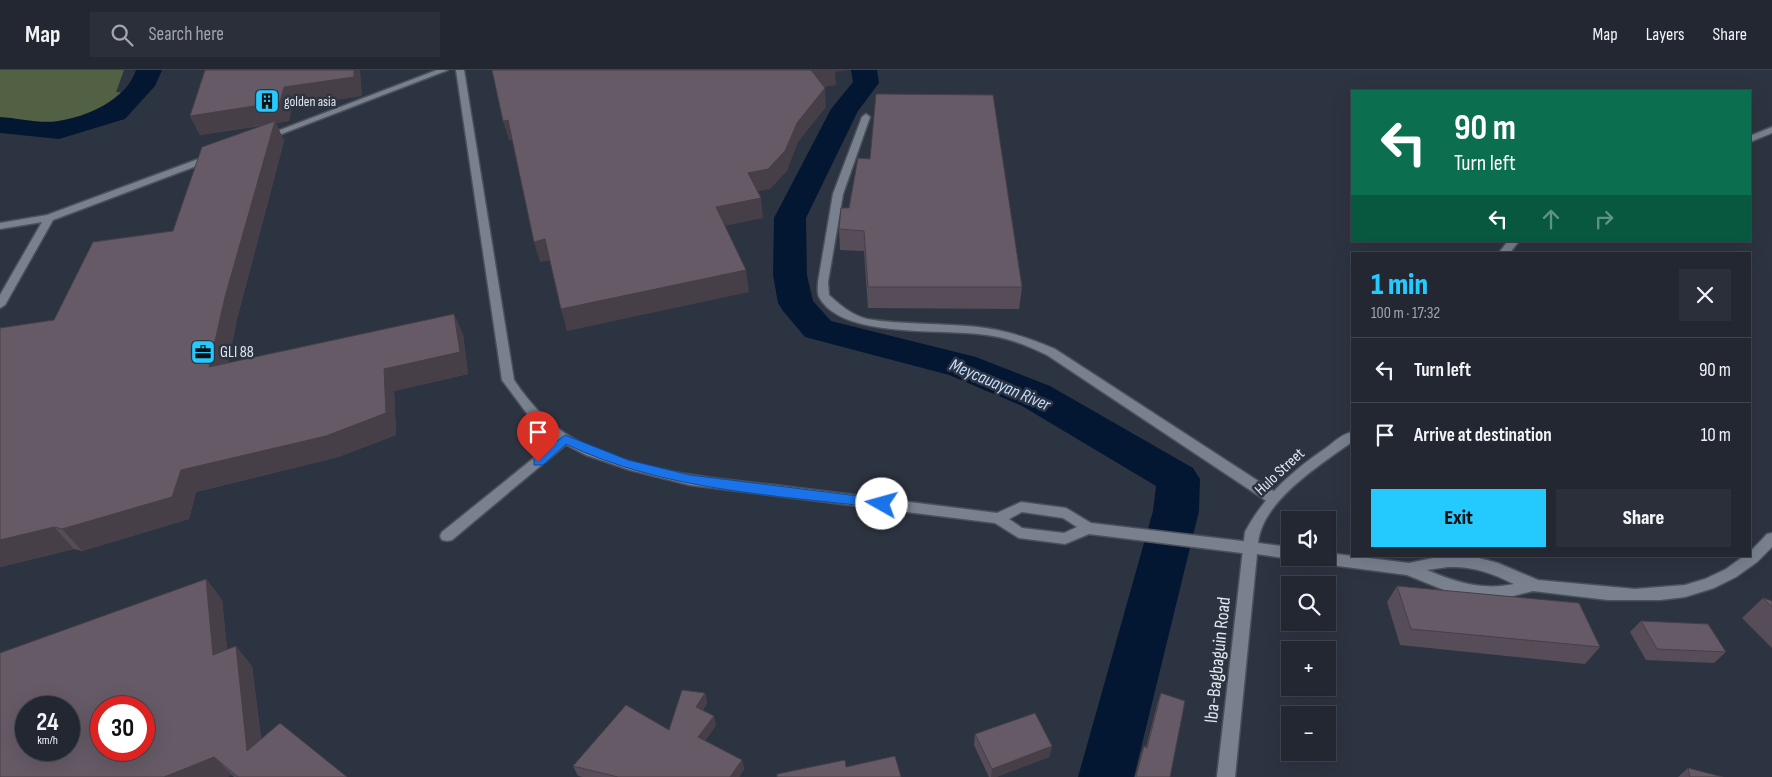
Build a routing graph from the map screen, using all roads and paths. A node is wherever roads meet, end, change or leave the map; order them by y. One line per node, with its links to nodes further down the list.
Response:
1 (444, 70): 6 (street)
2 (460, 70): 14 (street)
3 (866, 117): 15 (street)
4 (1772, 130): 5 (street)
5 (1751, 139)
6 (251, 142)
7 (223, 153): 8 (street)
8 (48, 218): 9 (street); 12 (street)
9 (0, 226)
10 (1513, 242): 11 (street)
11 (1505, 252)
12 (0, 305)
13 (1351, 437): 15 (street, Hulo Street)
14 (565, 439): 16 (street); 18 (street)
15 (1273, 498): 20 (street, Hulo Street)
16 (998, 518): 17 (street); 17 (street)
17 (1088, 528): 20 (street)
18 (447, 536)
19 (1772, 538): 24 (street)
20 (1250, 548): 21 (street); 25 (street, Iba-Bagbaguin Road)
21 (1281, 552)
22 (1336, 560): 23 (street)
23 (1409, 569): 24 (street); 24 (street)
24 (1533, 585)
25 (1226, 777)

